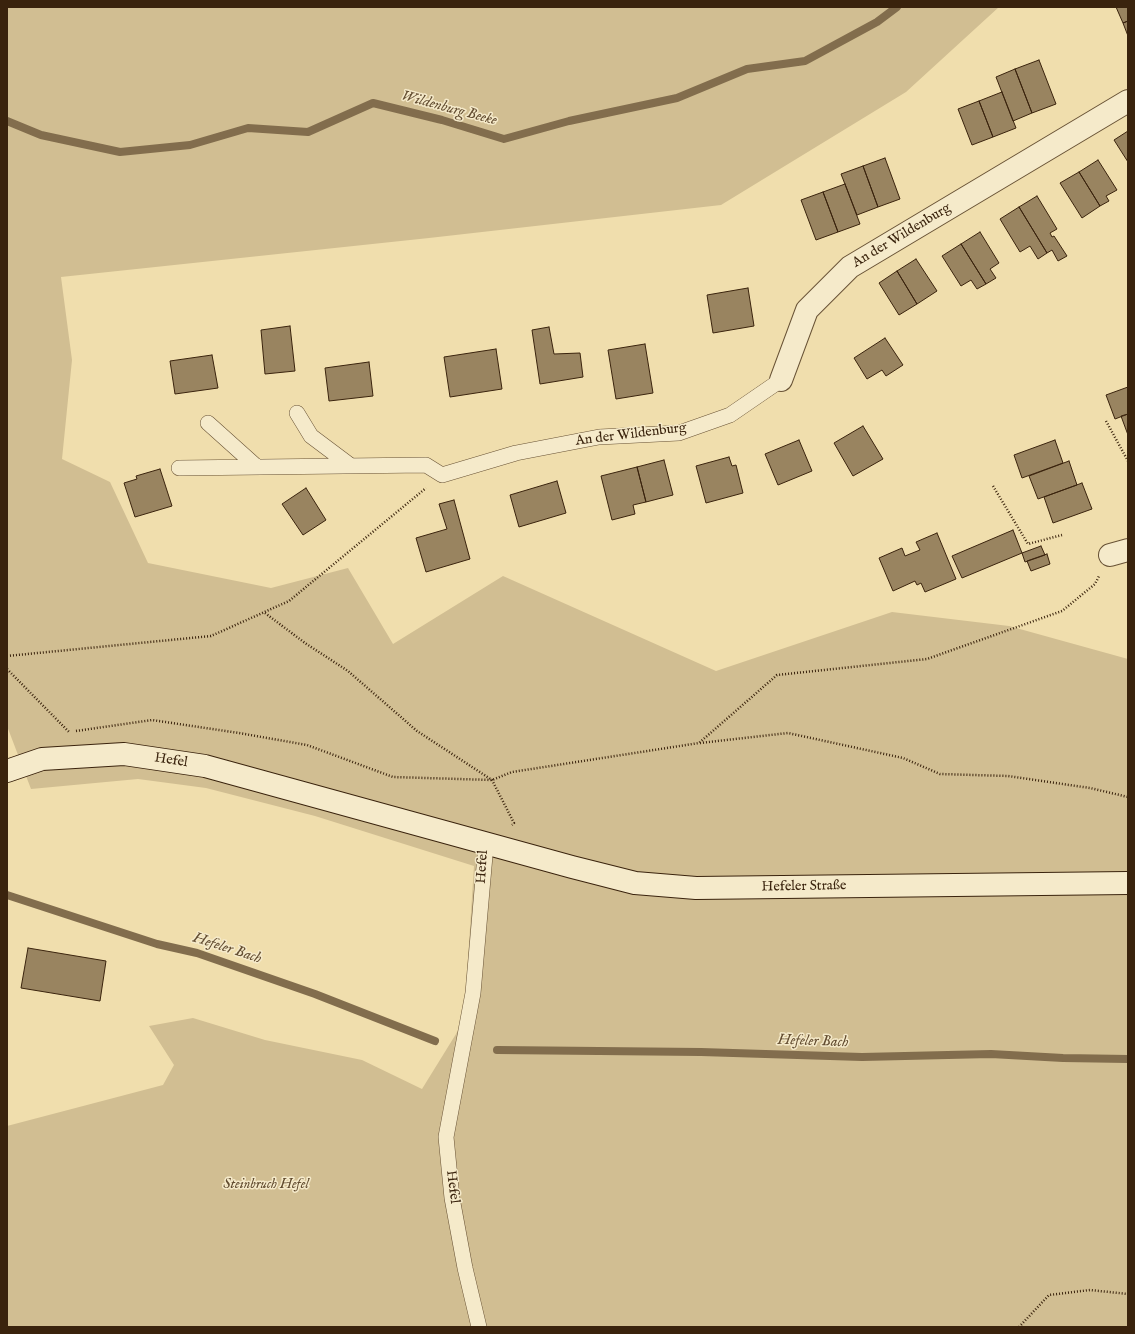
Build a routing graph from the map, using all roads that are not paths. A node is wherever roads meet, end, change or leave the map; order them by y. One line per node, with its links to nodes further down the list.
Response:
1 (1128, 101): 2 (main road, An der Wildenburg)
2 (781, 380): 5 (lane, An der Wildenburg)
3 (297, 413): 5 (lane)
4 (208, 423): 6 (lane)
5 (351, 466): 6 (lane)
6 (257, 467): 7 (lane)
7 (179, 468)
8 (7, 771): 9 (main road, Hefel)
9 (486, 844): 10 (main road, Hefeler Straße); 11 (lane, Hefel)
10 (1128, 883)
11 (479, 1327)

